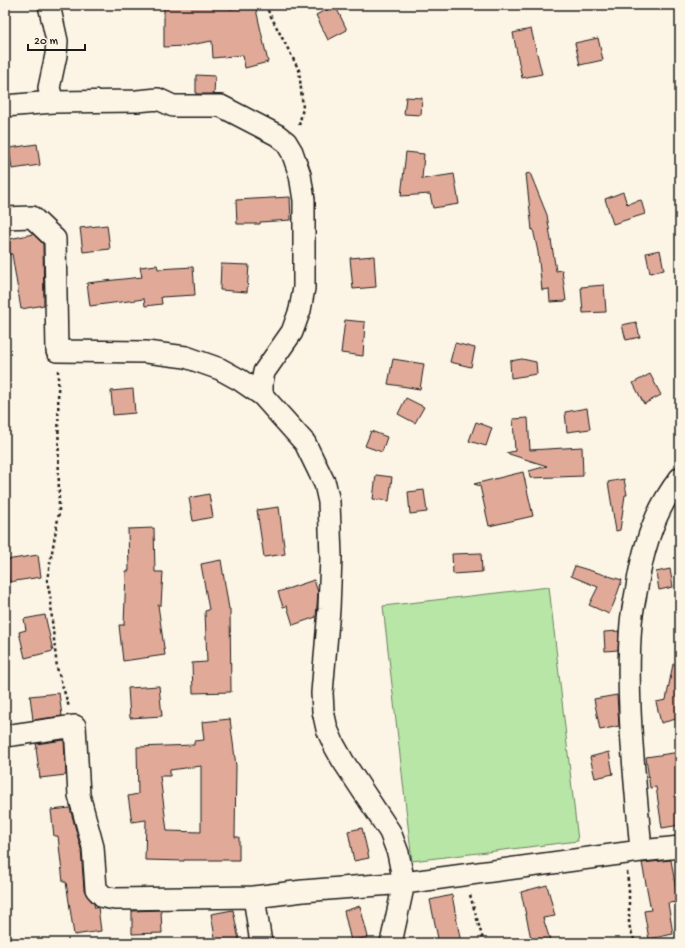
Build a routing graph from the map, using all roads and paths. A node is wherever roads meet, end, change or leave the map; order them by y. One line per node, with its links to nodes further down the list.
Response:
1 (49, 5): 3 (street)
2 (265, 5): 5 (path)
3 (53, 102): 4 (street); 5 (street)
4 (5, 106)
5 (292, 152): 8 (street)
6 (5, 218): 7 (street)
7 (57, 351): 8 (street); 10 (path)
8 (262, 395): 15 (street)
9 (680, 478): 13 (street)
10 (75, 726): 11 (street); 16 (street)
11 (5, 736)
12 (680, 847): 13 (street)
13 (632, 852): 14 (street); 20 (path)
14 (463, 875): 15 (street); 19 (path)
15 (404, 883): 16 (street); 18 (street)
16 (254, 897): 17 (street)
17 (261, 943)
18 (391, 943)
19 (484, 943)
20 (635, 943)

